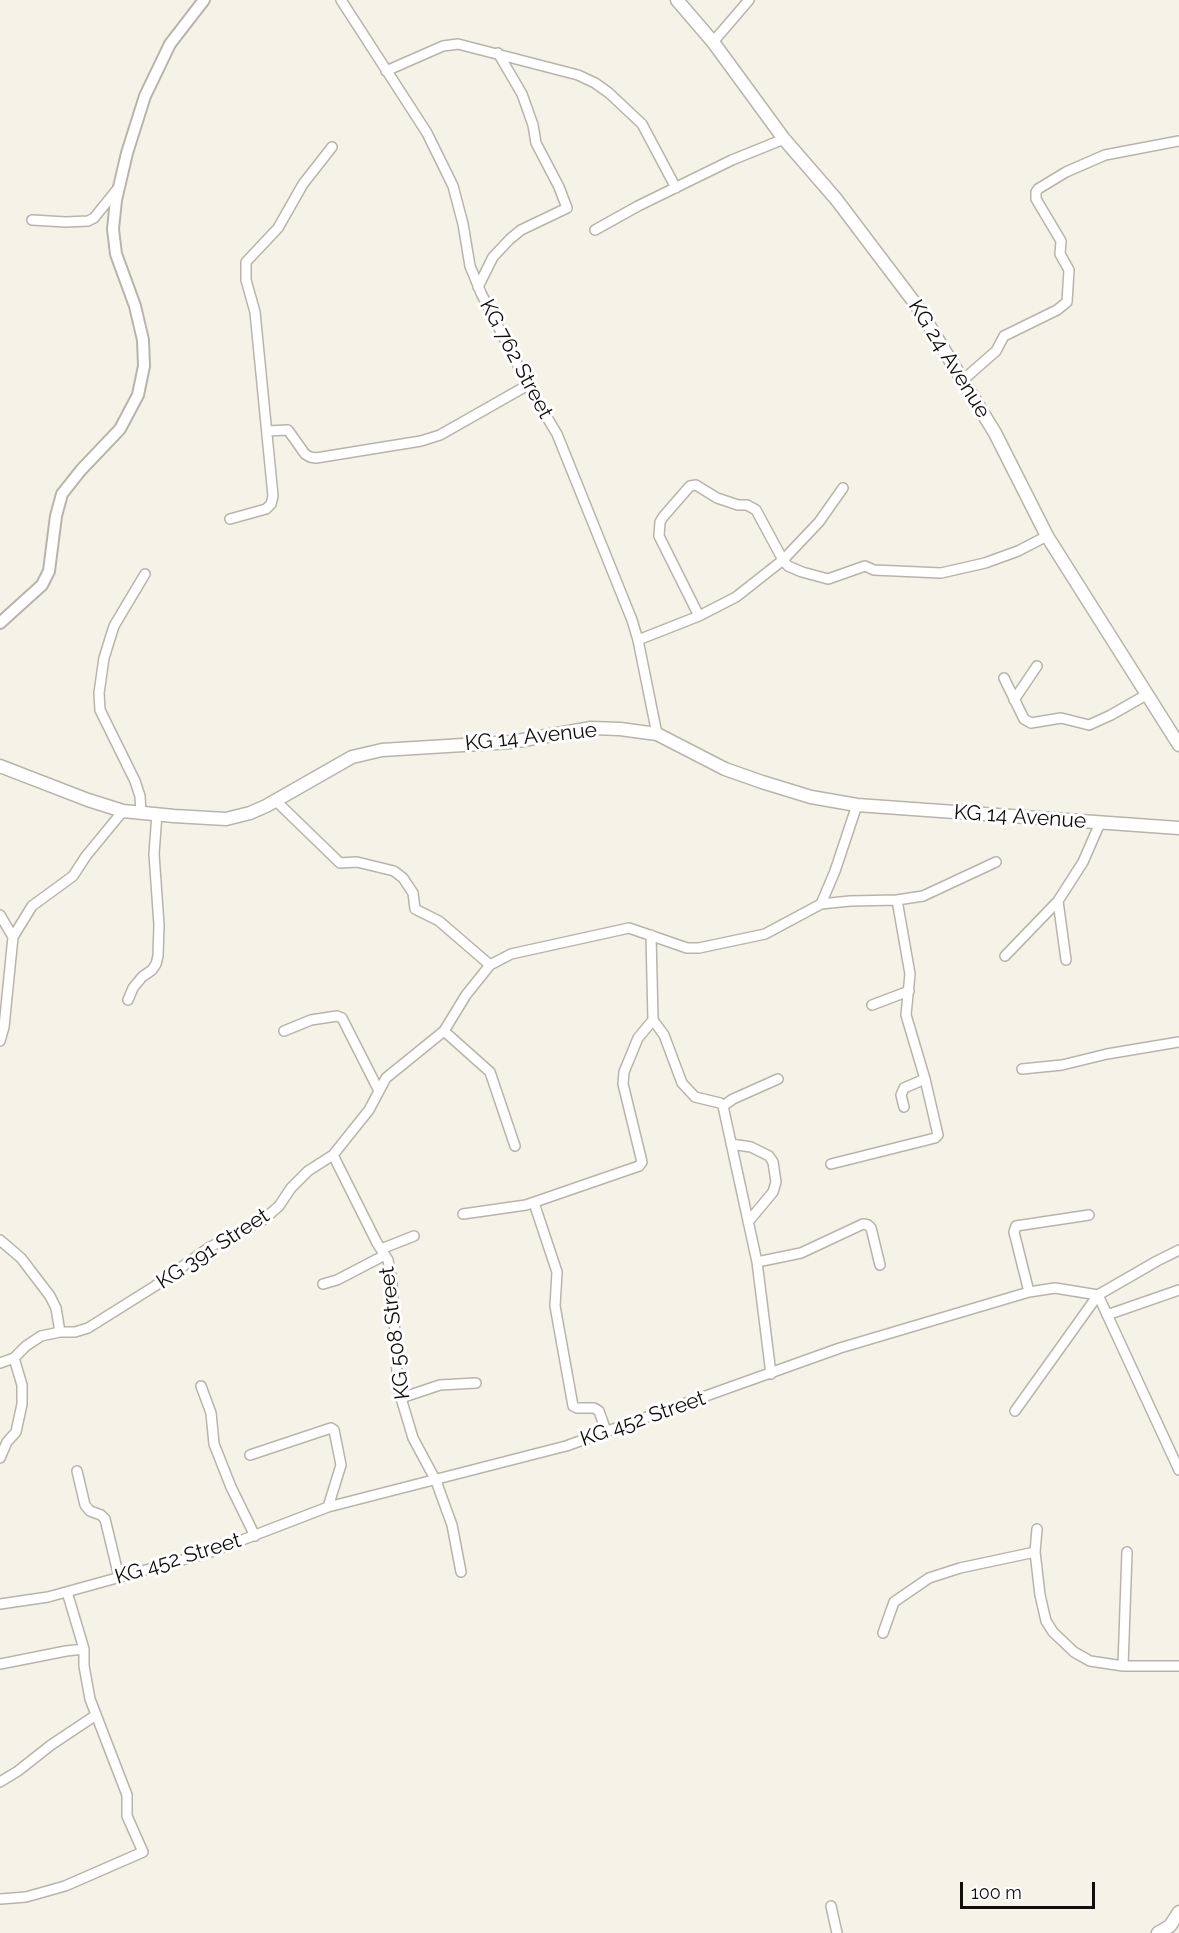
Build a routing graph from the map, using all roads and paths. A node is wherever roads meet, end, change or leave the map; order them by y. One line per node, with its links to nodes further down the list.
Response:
1 (204, 0): 11 (street)
2 (341, 0): 7 (street, KG 762 Street)
3 (677, 0): 5 (main road, KG 24 Avenue)
4 (749, 0): 5 (street)
5 (712, 42): 8 (main road, KG 24 Avenue)
6 (498, 53): 7 (street); 12 (street); 15 (street)
7 (386, 72): 15 (street, KG 762 Street)
8 (784, 139): 12 (street); 16 (main road, KG 24 Avenue)
9 (1179, 141): 16 (street)
10 (332, 147): 18 (street)
11 (119, 186): 13 (street); 25 (street)
12 (676, 188): 14 (street)
13 (32, 220)
14 (595, 230)
15 (478, 286): 17 (street, KG 762 Street)
16 (963, 380): 21 (main road, KG 24 Avenue)
17 (528, 385): 18 (street); 26 (street, KG 762 Street)
18 (267, 431): 20 (street)
19 (843, 488): 22 (street)
20 (230, 519)
21 (1047, 536): 22 (street); 29 (main road, KG 24 Avenue)
22 (783, 560): 24 (street); 24 (street)
23 (145, 574): 37 (street)
24 (699, 616): 26 (street)
25 (0, 623)
26 (638, 640): 31 (street, KG 762 Street)
27 (1037, 666): 30 (street)
28 (1004, 678): 30 (street)
29 (1146, 694): 30 (street); 32 (main road, KG 24 Avenue)
30 (1014, 700)
31 (657, 734): 34 (main road, KG 14 Avenue); 35 (main road, KG 14 Avenue)
32 (1178, 740)
33 (0, 766): 36 (main road, KG 14 Avenue)
34 (275, 800): 38 (main road, KG 14 Avenue); 50 (street)
35 (857, 805): 39 (main road, KG 14 Avenue); 44 (street)
36 (123, 811): 37 (main road, KG 14 Avenue); 47 (street)
37 (141, 813): 38 (main road, KG 14 Avenue)
38 (156, 814): 52 (street)
39 (1100, 823): 40 (main road, KG 14 Avenue); 43 (street)
40 (1179, 828)
41 (996, 862): 42 (street)
42 (897, 900): 44 (street); 51 (street)
43 (1058, 901): 48 (street); 49 (street)
44 (821, 904): 46 (street, KG 391 Street)
45 (0, 915): 47 (street)
46 (651, 935): 50 (street, KG 391 Street); 54 (street)
47 (13, 937): 57 (street)
48 (1005, 956)
49 (1066, 960)
50 (490, 965): 56 (street, KG 391 Street)
51 (909, 991): 53 (street); 61 (street)
52 (128, 1000)
53 (872, 1005)
54 (653, 1020): 63 (street); 69 (street)
55 (284, 1030): 62 (street)
56 (444, 1031): 62 (street, KG 391 Street); 66 (street)
57 (0, 1041)
58 (1179, 1042): 59 (street)
59 (1022, 1069)
60 (778, 1079): 63 (street)
61 (925, 1079): 64 (street); 68 (street)
62 (378, 1089): 67 (street, KG 391 Street)
63 (723, 1106): 65 (street)
64 (903, 1107)
65 (731, 1144): 72 (street); 72 (street)
66 (515, 1146)
67 (333, 1155): 76 (street, KG 508 Street); 84 (street, KG 391 Street)
68 (831, 1164)
69 (534, 1203): 70 (street); 92 (street)
70 (463, 1214)
71 (1089, 1215): 81 (street)
72 (748, 1222): 77 (street)
73 (414, 1236): 76 (street)
74 (0, 1240): 84 (street)
75 (1179, 1250): 82 (street)
76 (383, 1252): 79 (street); 90 (street, KG 508 Street)
77 (757, 1262): 78 (street); 87 (street)
78 (880, 1265)
79 (323, 1284)
80 (1179, 1290): 83 (street)
81 (1029, 1293): 82 (street, KG 452 Street); 87 (street, KG 452 Street)
82 (1098, 1295): 83 (street); 91 (street)
83 (1107, 1316): 95 (street)
84 (60, 1332): 85 (street, KG 391 Street)
85 (14, 1358): 86 (street, KG 391 Street); 94 (street)
86 (0, 1363)
87 (771, 1374): 92 (street, KG 452 Street)
88 (476, 1383): 90 (street)
89 (201, 1386): 100 (street)
90 (401, 1398): 97 (street, KG 508 Street)
91 (1015, 1411)
92 (606, 1431): 97 (street, KG 452 Street)
93 (250, 1455): 98 (street)
94 (0, 1458)
95 (1179, 1470)
96 (77, 1471): 104 (street)
97 (435, 1481): 98 (street, KG 452 Street); 103 (street, KG 508 Street)
98 (328, 1507): 100 (street, KG 452 Street)
99 (1037, 1529): 101 (street)
100 (255, 1536): 104 (street, KG 452 Street)
101 (1035, 1552): 107 (street); 110 (street)
102 (1127, 1552): 110 (street)
103 (460, 1572)
104 (119, 1577): 105 (street, KG 452 Street)
105 (67, 1592): 106 (street, KG 452 Street); 108 (street)
106 (0, 1604)
107 (883, 1633)
108 (84, 1649): 109 (street); 112 (street)
109 (0, 1664)
110 (1123, 1666): 111 (street)
111 (1179, 1666)
112 (96, 1715): 113 (street); 114 (street)
113 (0, 1782)
114 (0, 1899)
115 (831, 1906): 117 (street)
116 (1179, 1912): 118 (main road)
117 (837, 1933)
118 (1158, 1933)

